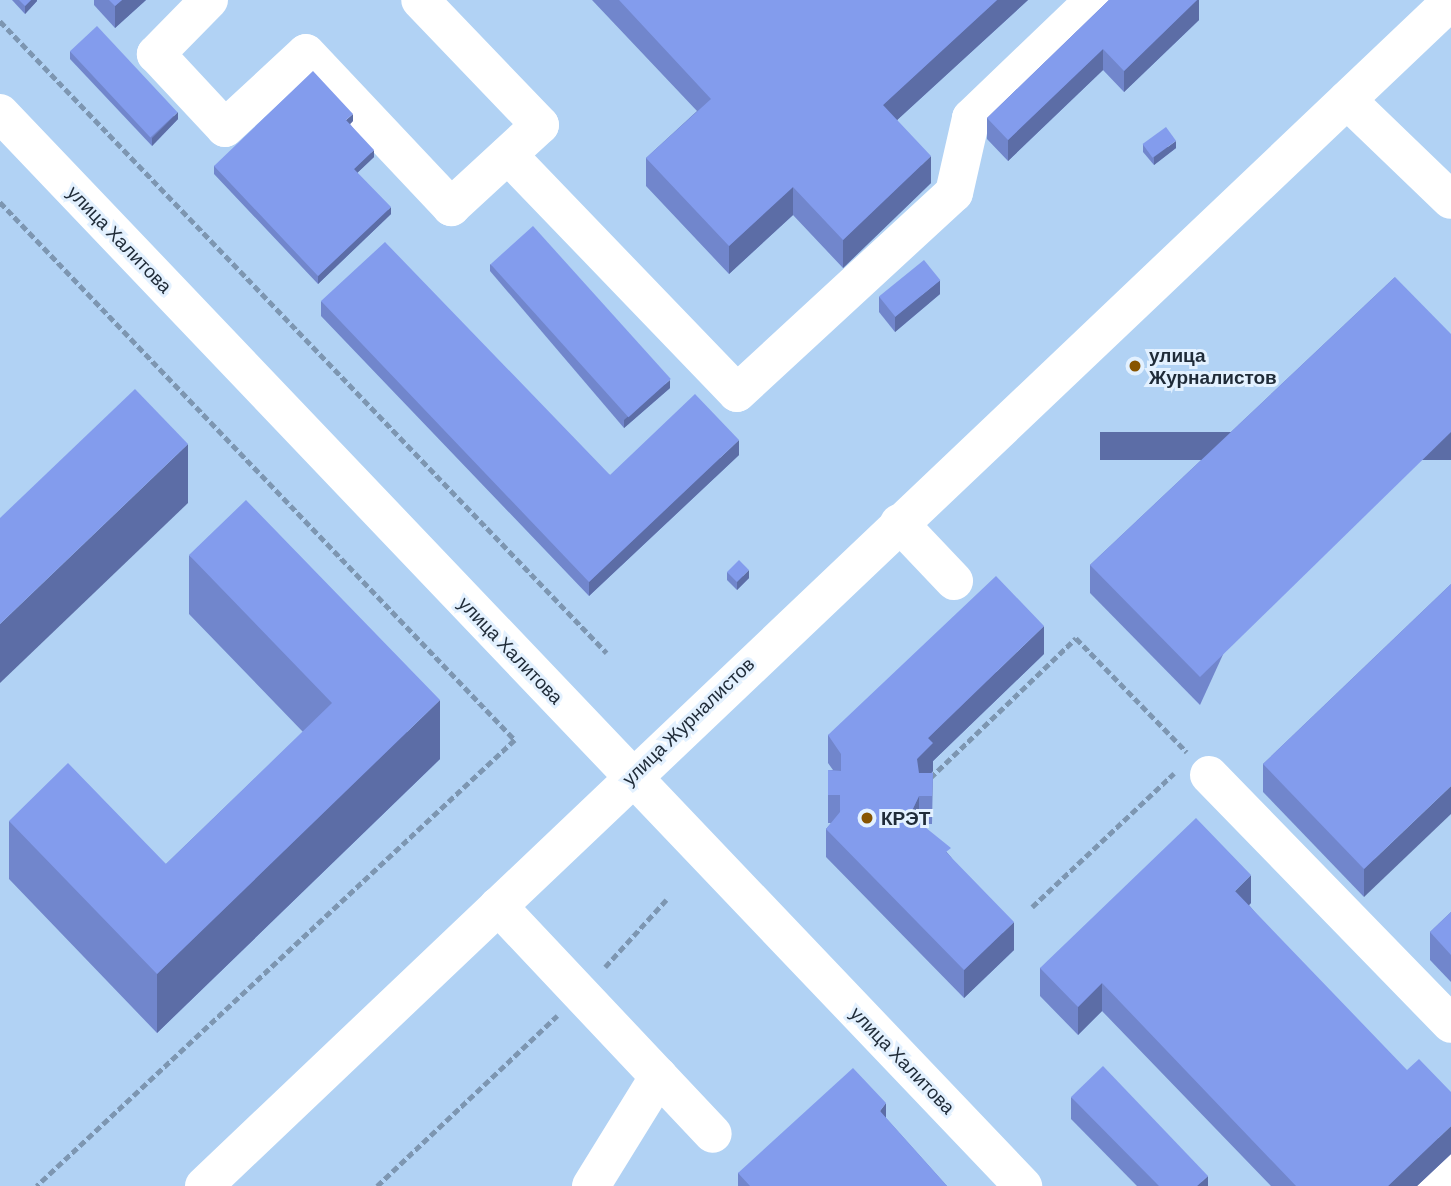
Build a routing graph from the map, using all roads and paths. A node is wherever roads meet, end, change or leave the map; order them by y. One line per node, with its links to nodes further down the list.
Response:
1 (209, 0): 8 (street)
2 (420, 0): 8 (street)
3 (1094, 0): 8 (street)
4 (1451, 1): 6 (street, улица Журналистов)
5 (0, 22): 13 (path)
6 (1347, 100): 9 (street); 11 (street, улица Журналистов)
7 (0, 113): 15 (street, улица Халитова)
8 (508, 155)
9 (1451, 200)
10 (0, 202): 26 (path)
11 (899, 523): 12 (street); 15 (street, улица Журналистов)
12 (954, 581)
13 (607, 653)
14 (1209, 775): 21 (street)
15 (630, 776): 18 (street, улица Журналистов); 29 (street, улица Халитова)
16 (924, 784): 19 (path)
17 (666, 900): 20 (path)
18 (499, 906): 20 (street); 25 (street, улица Журналистов)
19 (1032, 908)
20 (582, 992): 22 (street); 27 (path)
21 (1451, 1024)
22 (659, 1076): 23 (street); 28 (street)
23 (713, 1134)
24 (1451, 1161): 30 (street)
25 (216, 1182)
26 (37, 1186)
27 (377, 1186)
28 (591, 1186)
29 (1023, 1186)
30 (1426, 1186)

